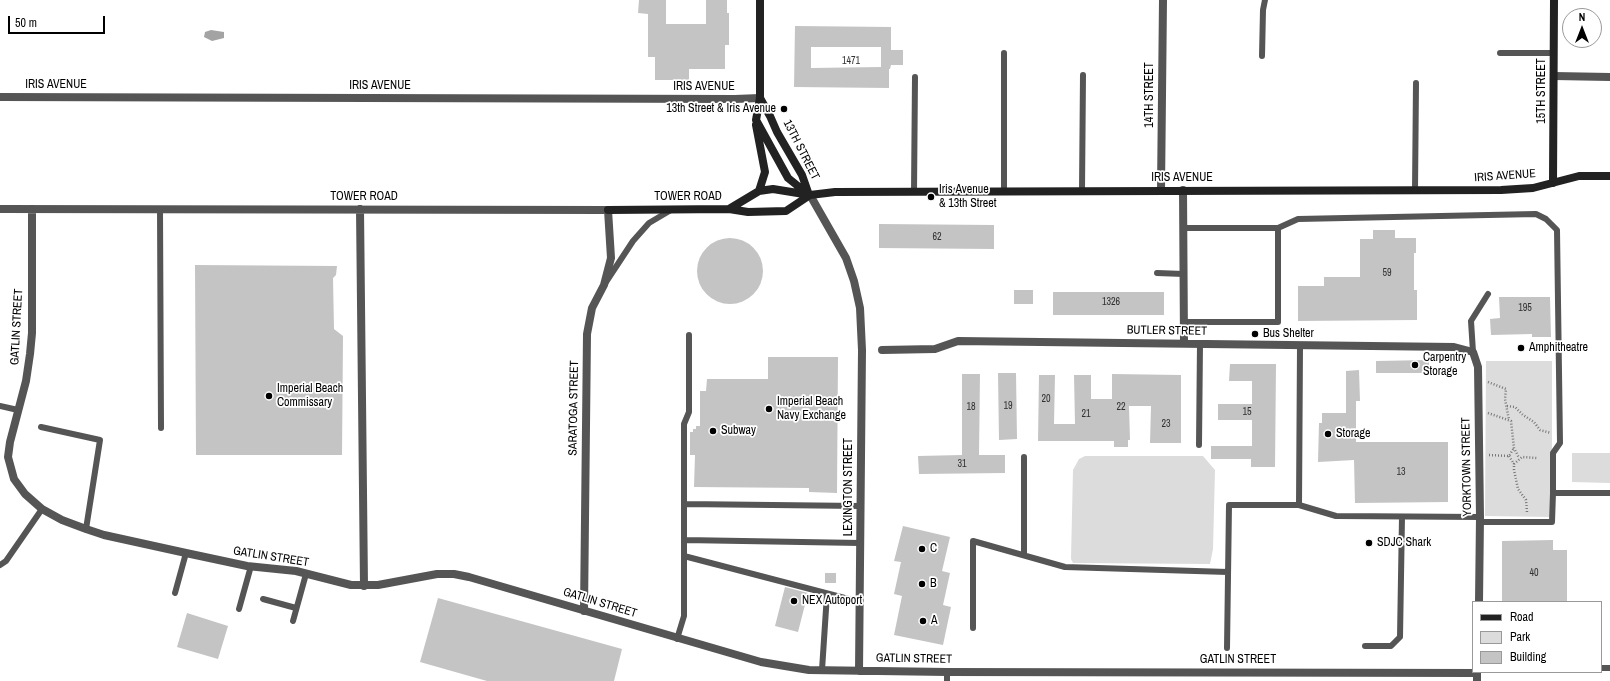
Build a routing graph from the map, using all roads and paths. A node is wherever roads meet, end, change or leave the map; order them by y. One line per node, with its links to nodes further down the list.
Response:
1 (760, 0): 15 (street, 13TH STREET)
2 (1163, 0): 20 (street, 14TH STREET)
3 (1265, 0): 8 (lane)
4 (1554, 0): 7 (street, 15TH STREET)
5 (1004, 53): 23 (lane)
6 (1500, 53): 7 (lane)
7 (1554, 53): 10 (street, 15TH STREET)
8 (1262, 56)
9 (1083, 75): 19 (lane)
10 (1554, 76): 12 (street); 18 (street, 15TH STREET)
11 (915, 77): 24 (lane)
12 (1610, 77)
13 (1416, 83): 22 (lane)
14 (0, 97): 15 (street, IRIS AVENUE)
15 (760, 98): 16 (street, 13TH STREET); 26 (street, 13TH STREET)
16 (756, 120): 25 (street); 26 (street, 13TH STREET)
17 (1610, 176): 18 (street, IRIS AVENUE)
18 (1553, 183): 22 (street, IRIS AVENUE)
19 (1082, 190): 20 (street, IRIS AVENUE); 23 (street, IRIS AVENUE)
20 (1162, 190): 21 (street, IRIS AVENUE)
21 (1183, 190): 22 (street, IRIS AVENUE); 34 (street)
22 (1415, 190)
23 (1004, 191): 24 (street, IRIS AVENUE)
24 (914, 192): 26 (street, IRIS AVENUE)
25 (756, 193): 26 (street, TOWER ROAD); 32 (street, TOWER ROAD)
26 (810, 195): 32 (street, TOWER ROAD); 68 (street, LEXINGTON STREET)
27 (0, 209): 28 (street, TOWER ROAD)
28 (32, 209): 29 (street, TOWER ROAD); 50 (street, GATLIN STREET)
29 (160, 209): 30 (street, TOWER ROAD); 54 (lane)
30 (360, 209): 33 (street, TOWER ROAD); 83 (street)
31 (672, 209): 32 (street, TOWER ROAD); 33 (street, TOWER ROAD); 38 (lane)
32 (729, 209)
33 (608, 210): 38 (street, SARATOGA STREET)
34 (1183, 228): 35 (lane); 37 (street)
35 (1278, 228): 40 (lane); 64 (lane)
36 (1157, 273): 37 (lane)
37 (1184, 274): 40 (street)
38 (604, 285): 91 (street, SARATOGA STREET)
39 (1488, 294): 46 (lane)
40 (1184, 322): 42 (street)
41 (689, 334): 66 (lane)
42 (1184, 343): 43 (street, BUTLER STREET); 45 (street, BUTLER STREET)
43 (1200, 343): 44 (street, BUTLER STREET); 56 (lane)
44 (1300, 346): 46 (street, BUTLER STREET); 67 (lane)
45 (882, 350)
46 (1473, 352): 47 (street, YORKTOWN STREET)
47 (1478, 378): 49 (path); 51 (street, YORKTOWN STREET)
48 (0, 406): 50 (lane)
49 (1507, 406): 52 (path); 55 (path)
50 (18, 410): 69 (street, GATLIN STREET)
51 (1478, 413): 52 (path); 58 (street, YORKTOWN STREET)
52 (1509, 420): 57 (path)
53 (41, 427): 73 (lane)
54 (161, 428)
55 (1551, 433)
56 (1199, 445)
57 (1514, 448): 59 (path); 61 (path)
58 (1479, 454): 59 (path); 72 (street, YORKTOWN STREET)
59 (1509, 456): 63 (path)
60 (1024, 457): 77 (lane)
61 (1520, 458): 62 (path); 63 (path)
62 (1537, 458)
63 (1514, 464): 70 (path)
64 (1552, 493): 65 (lane); 72 (lane)
65 (1610, 493)
66 (684, 504): 68 (lane); 74 (lane)
67 (1299, 505): 71 (lane); 81 (lane)
68 (860, 506): 75 (street, LEXINGTON STREET)
69 (42, 509): 73 (street, GATLIN STREET); 79 (lane)
70 (1527, 512)
71 (1402, 517): 72 (lane); 95 (lane)
72 (1480, 520): 87 (street, YORKTOWN STREET)
73 (86, 529): 76 (street, GATLIN STREET)
74 (684, 540): 75 (lane); 78 (lane)
75 (860, 543): 88 (street, LEXINGTON STREET)
76 (186, 553): 80 (street, GATLIN STREET); 84 (lane)
77 (1024, 555): 81 (lane); 93 (lane)
78 (684, 556): 85 (lane); 94 (lane)
79 (0, 564)
80 (251, 566): 82 (street, GATLIN STREET); 90 (lane)
81 (1228, 572): 96 (lane)
82 (306, 574): 83 (street, GATLIN STREET); 89 (lane)
83 (364, 586): 91 (street, GATLIN STREET)
84 (175, 593)
85 (827, 594): 88 (lane); 97 (lane)
86 (262, 599): 89 (lane)
87 (1479, 601)
88 (860, 602): 98 (street, LEXINGTON STREET)
89 (296, 608): 92 (lane)
90 (239, 609)
91 (584, 611): 94 (street, GATLIN STREET)
92 (293, 621)
93 (973, 628)
94 (677, 639): 97 (street, GATLIN STREET)
95 (1365, 646)
96 (1227, 648)
97 (822, 670): 98 (street, GATLIN STREET)
98 (859, 671): 99 (street, GATLIN STREET)
99 (947, 672): 100 (street, GATLIN STREET); 101 (lane)
100 (1477, 677)
101 (947, 681)

